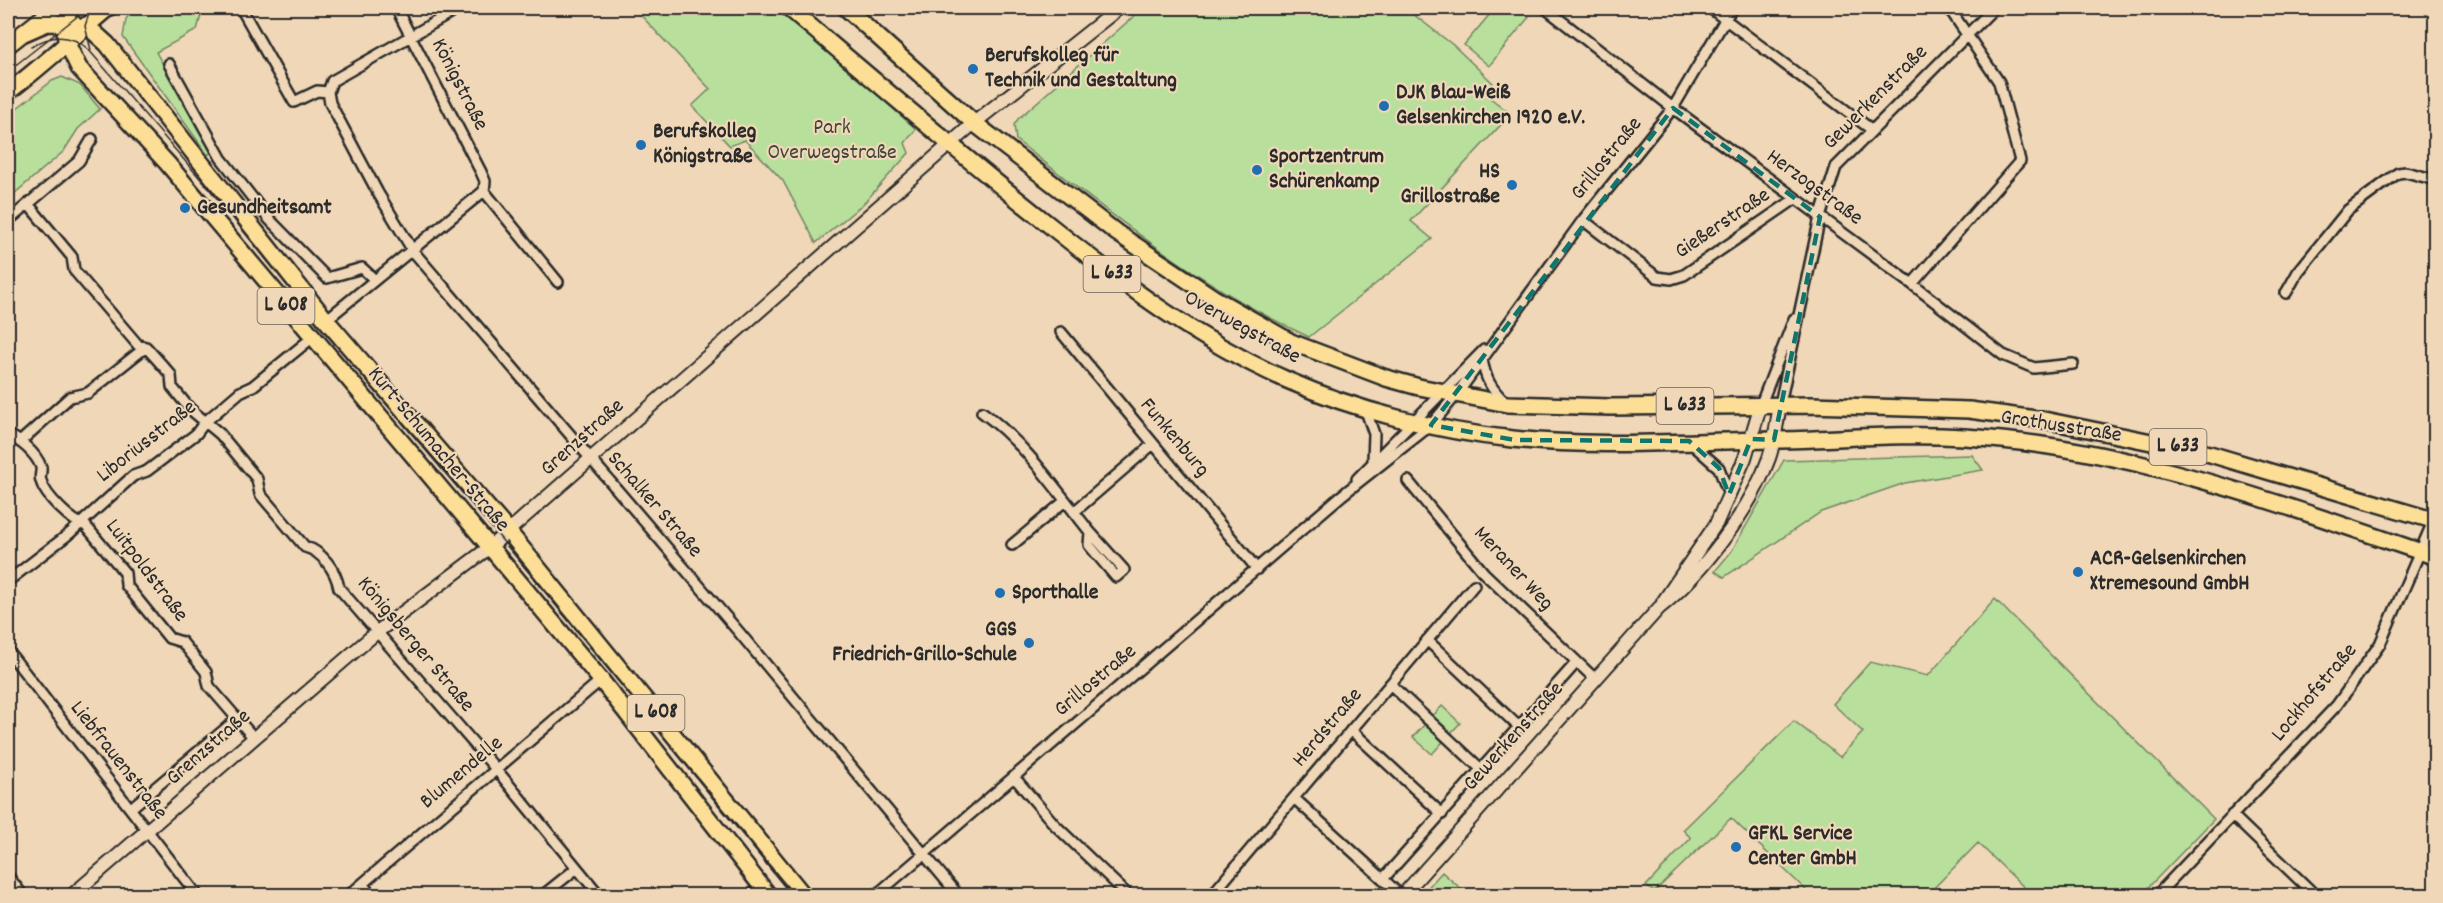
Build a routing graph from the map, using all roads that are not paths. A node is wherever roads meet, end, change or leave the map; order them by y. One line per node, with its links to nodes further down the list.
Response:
1 (55, 8): 18 (main road)
2 (70, 8): 16 (main road)
3 (241, 8): 28 (street)
4 (396, 8): 19 (street, Königstraße)
5 (460, 8): 19 (street)
6 (789, 8): 33 (main road, Overwegstraße / L 633)
7 (846, 8): 30 (main road, Overwegstraße / L 633)
8 (1119, 8): 30 (street, Grenzstraße)
9 (1545, 8): 29 (street, Herzogstraße)
10 (1710, 8): 15 (street)
11 (1732, 8): 15 (street, Grillostraße)
12 (1949, 8): 20 (street)
13 (1994, 8): 20 (street, Gewerkenstraße)
14 (106, 9): 17 (main road); 22 (main road)
15 (1725, 19): 29 (street, Grillostraße); 31 (street)
16 (66, 23): 17 (main road); 18 (main road); 21 (main road)
17 (86, 25): 21 (main road); 22 (main road, Kurt-Schumacher-Straße / L 608)
18 (22, 34): 23 (main road)
19 (412, 37): 28 (street); 35 (street, Königstraße)
20 (1967, 37): 31 (street, Gewerkenstraße); 44 (street)
21 (66, 41): 25 (main road); 26 (main road, Kurt-Schumacher-Straße / L 608)
22 (107, 44): 47 (main road, Kurt-Schumacher-Straße / L 608)
23 (8, 45)
24 (169, 64): 42 (street)
25 (44, 66): 26 (main road); 27 (main road)
26 (79, 68): 50 (main road, Kurt-Schumacher-Straße / L 608)
27 (8, 92)
28 (328, 92): 41 (street, Schalker Straße)
29 (1672, 108): 36 (street, Herzogstraße); 39 (street, Grillostraße)
30 (974, 123): 33 (street, Grenzstraße); 54 (main road, Overwegstraße / L 633)
31 (1872, 130): 38 (street, Gewerkenstraße)
32 (92, 139): 37 (street)
33 (949, 146): 58 (main road, Overwegstraße / L 633); 69 (street, Grenzstraße)
34 (2436, 180): 45 (street)
35 (484, 186): 41 (street); 43 (street, Königstraße)
36 (1795, 199): 38 (street, Herzogstraße); 39 (street, Gießerstraße)
37 (28, 204): 40 (street); 51 (street, Königsberger Straße)
38 (1820, 217): 44 (street, Herzogstraße); 46 (street, Gewerkenstraße)
39 (1583, 220): 48 (street, Grillostraße)
40 (8, 221)
41 (413, 251): 42 (street); 69 (street, Schalker Straße)
42 (375, 280): 47 (street)
43 (558, 282)
44 (1912, 284): 53 (street, Herzogstraße)
45 (2286, 293)
46 (1800, 303): 56 (street, Gewerkenstraße); 57 (street, Gewerkenstraße)
47 (326, 320): 78 (main road, Kurt-Schumacher-Straße / L 608)
48 (1505, 329): 52 (street, Grillostraße); 54 (street, Grillostraße)
49 (1061, 332): 68 (street, Funkenburg)
50 (313, 338): 61 (street, Liboriusstraße); 81 (main road, Kurt-Schumacher-Straße / L 608)
51 (146, 347): 61 (street, Königsberger Straße); 66 (street)
52 (1482, 359): 54 (street, Grillostraße); 55 (street)
53 (2073, 364)
54 (1450, 393): 55 (main road, Overwegstraße / L 633); 60 (street, Grillostraße); 62 (street, Grillostraße)
55 (1507, 404): 56 (main road, Overwegstraße / L 633)
56 (1761, 404): 57 (main road, Overwegstraße / L 633); 64 (street, Gewerkenstraße)
57 (1780, 404): 65 (street, Gewerkenstraße); 76 (main road, Grothusstraße / L 633)
58 (1365, 408): 60 (main road, Overwegstraße / L 633); 70 (street)
59 (982, 412): 74 (street)
60 (1415, 421): 62 (main road, Overwegstraße / L 633); 70 (street, Grillostraße)
61 (205, 422): 77 (street, Liboriusstraße); 88 (street, Königsberger Straße)
62 (1431, 425): 67 (main road, Overwegstraße / L 633); 73 (street, Grillostraße)
63 (8, 435): 66 (street, Luitpoldstraße)
64 (1751, 440): 65 (main road, Overwegstraße / L 633); 67 (main road, Overwegstraße / L 633); 72 (street, Gewerkenstraße)
65 (1774, 440): 82 (main road, Grothusstraße / L 633); 87 (street, Gewerkenstraße)
66 (21, 441): 77 (street, Luitpoldstraße)
67 (1689, 441): 72 (street)
68 (1153, 444): 75 (street); 84 (street, Funkenburg)
69 (590, 460): 78 (street, Grenzstraße); 107 (street, Schalker Straße)
70 (1373, 460): 73 (street, Grillostraße)
71 (1408, 481): 91 (street, Meraner Weg)
72 (1729, 495): 87 (street, Gewerkenstraße)
73 (1341, 496): 84 (street, Grillostraße)
74 (1065, 501): 75 (street); 80 (street)
75 (1074, 512): 79 (street)
76 (2435, 519): 82 (street, Lockhofstraße)
77 (77, 524): 85 (street, Liboriusstraße); 95 (street, Luitpoldstraße)
78 (508, 531): 81 (street, Grenzstraße); 120 (main road, Kurt-Schumacher-Straße / L 608)
79 (1090, 532): 79 (street)
80 (1012, 545)
81 (490, 547): 88 (street, Grenzstraße); 93 (main road, Kurt-Schumacher-Straße / L 608)
82 (2420, 551): 83 (main road, Grothusstraße / L 633); 105 (street, Lockhofstraße)
83 (2436, 557)
84 (1257, 569): 101 (street, Grillostraße)
85 (8, 580)
86 (1474, 585): 89 (street, Herdstraße)
87 (1659, 608): 92 (street, Gewerkenstraße)
88 (377, 632): 98 (street, Grenzstraße); 99 (street, Königsberger Straße)
89 (1427, 640): 94 (street, Herdstraße); 96 (street)
90 (8, 651): 103 (street, Liebfrauenstraße)
91 (1576, 663): 92 (street, Meraner Weg); 96 (street, Gewerkenstraße)
92 (1594, 679): 125 (street, Gewerkenstraße)
93 (601, 680): 99 (street, Blumendelle); 119 (main road, Kurt-Schumacher-Straße / L 608)
94 (1390, 684): 97 (street, Herdstraße); 100 (street)
95 (236, 720): 98 (street, Luitpoldstraße); 103 (street, Grenzstraße)
96 (1520, 728): 100 (street, Gewerkenstraße)
97 (1351, 730): 102 (street, Herdstraße); 104 (street)
98 (252, 737): 106 (street, Grenzstraße)
99 (496, 769): 108 (street, Königsberger Straße); 111 (street, Blumendelle)
100 (1481, 769): 104 (street, Gewerkenstraße)
101 (1014, 777): 107 (street, Grillostraße); 123 (street)
102 (1294, 798): 110 (street); 124 (street, Herdstraße)
103 (131, 808): 106 (street, Liebfrauenstraße)
104 (1442, 814): 110 (street, Gewerkenstraße)
105 (2232, 815): 126 (street, Lockhofstraße); 127 (street)
106 (148, 830): 113 (street, Grenzstraße); 114 (street, Liebfrauenstraße)
107 (924, 854): 121 (street, Grillostraße); 122 (street, Schalker Straße)
108 (577, 868): 117 (street); 118 (street, Königsberger Straße)
109 (8, 876): 112 (street)
110 (1383, 879): 125 (street, Gewerkenstraße)
111 (362, 884): 115 (street, Blumendelle); 116 (street)
112 (23, 896)
113 (71, 896)
114 (198, 896)
115 (348, 896)
116 (372, 896)
117 (542, 896)
118 (600, 896)
119 (769, 896)
120 (804, 896)
121 (875, 896)
122 (959, 896)
123 (1129, 896)
124 (1211, 896)
125 (1401, 896)
126 (2156, 896)
127 (2316, 896)

